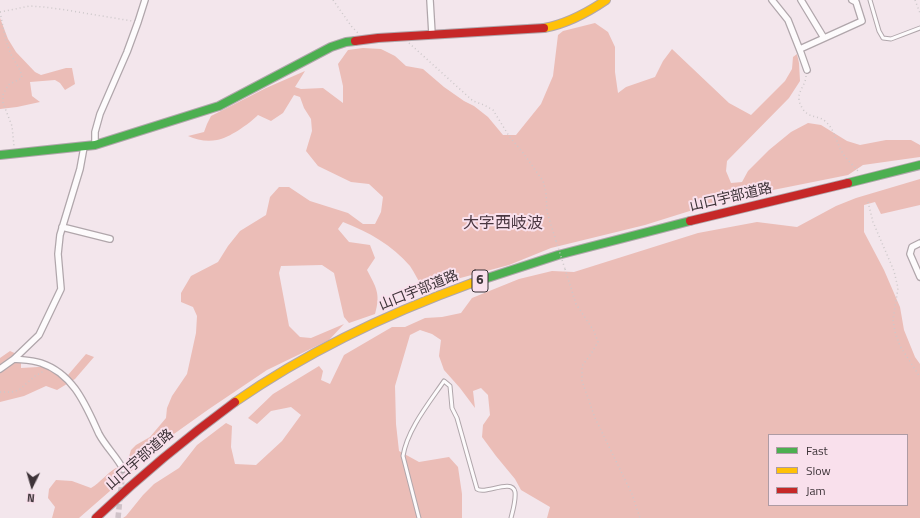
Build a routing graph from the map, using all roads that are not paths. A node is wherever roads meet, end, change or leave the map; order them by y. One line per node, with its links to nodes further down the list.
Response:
1 (145, 0): 13 (street)
2 (430, 0): 9 (street)
3 (606, 0): 9 (main road)
4 (772, 0): 11 (street)
5 (801, 0): 10 (street)
6 (852, 0): 10 (street)
7 (870, 0): 8 (lane)
8 (920, 28)
9 (432, 34): 13 (main road)
10 (824, 38): 11 (street)
11 (800, 49): 12 (street)
12 (807, 70)
13 (95, 145): 14 (main road)
14 (84, 147): 15 (main road); 17 (street)
15 (0, 155)
16 (920, 165): 24 (main road, 山口宇部道路 / 6)
17 (62, 227): 18 (street); 21 (street)
18 (110, 239)
19 (920, 243): 20 (street)
20 (920, 277)
21 (14, 358): 22 (street); 23 (street)
22 (0, 369)
23 (124, 469)
24 (96, 518)
25 (419, 518): 26 (lane)
26 (511, 518)

